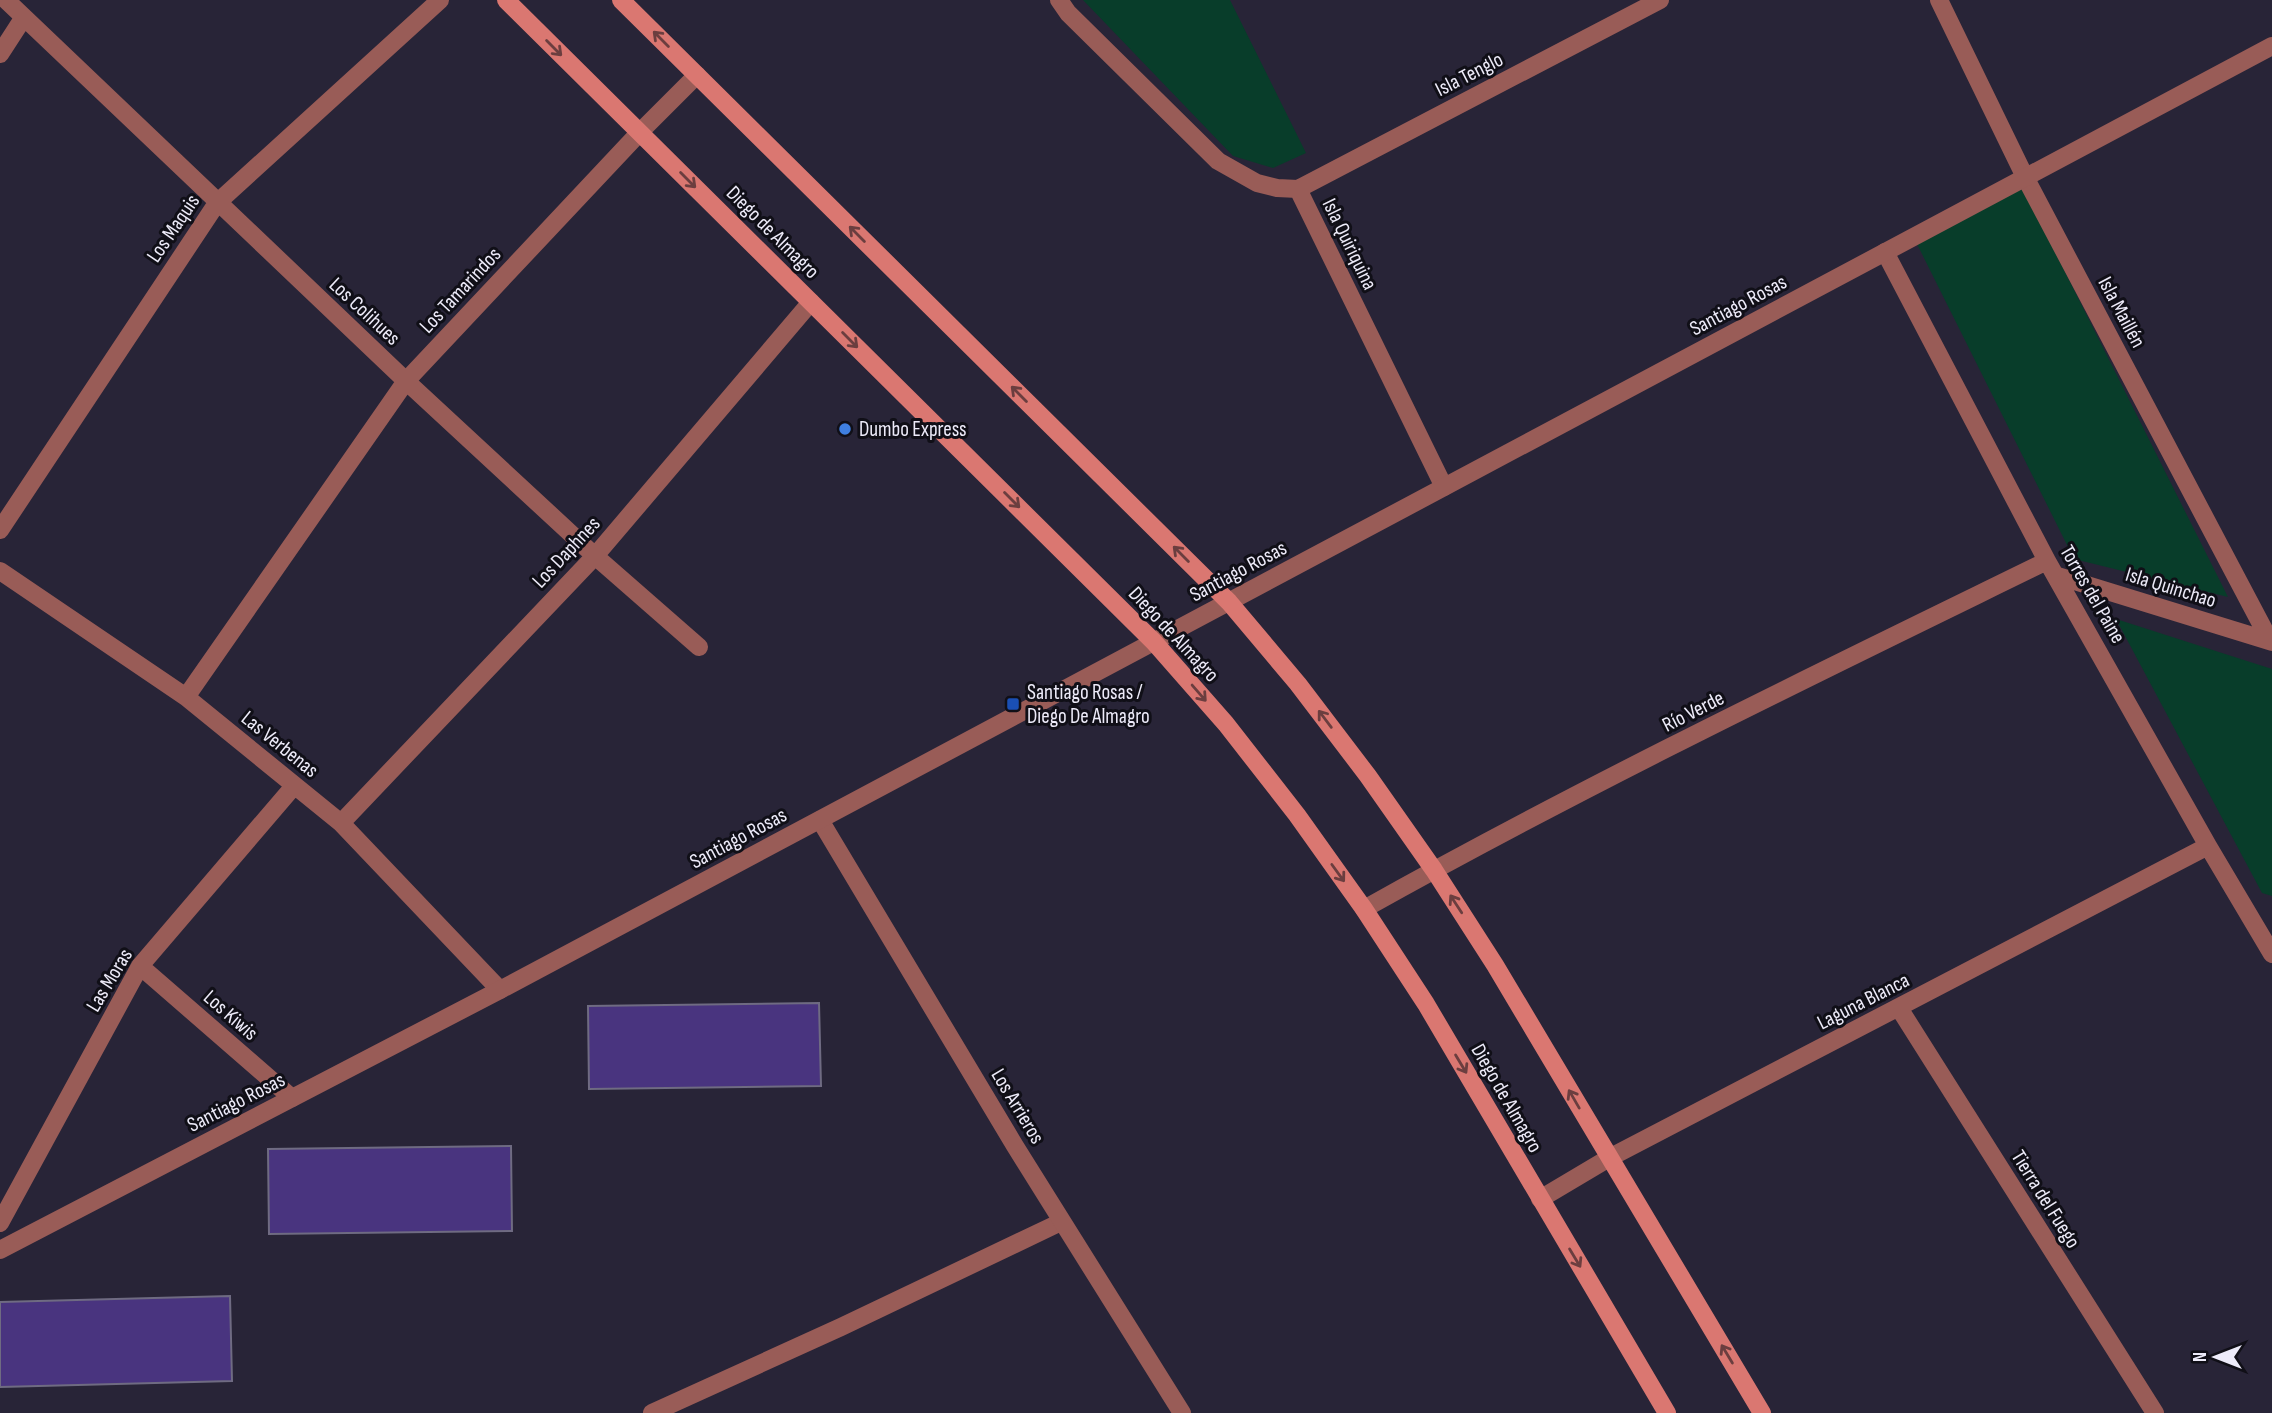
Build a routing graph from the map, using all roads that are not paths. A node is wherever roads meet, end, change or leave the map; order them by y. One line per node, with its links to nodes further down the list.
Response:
1 (6, 0): 8 (street, Los Colihues)
2 (440, 0): 15 (street, Los Maquis)
3 (506, 0): 12 (main road, Diego de Almagro, one-way to 12)
4 (621, 0): 11 (main road, one-way to 4)
5 (1059, 0): 14 (street, Isla Quiriquina)
6 (1660, 0): 14 (street, Isla Tenglo)
7 (1939, 0): 13 (street, Isla Maillén)
8 (24, 17): 10 (street); 15 (street, Los Colihues)
9 (2272, 46): 13 (street, Santiago Rosas)
10 (0, 54)
11 (697, 75): 12 (street, Los Tamarindos); 25 (main road, one-way to 11)
12 (640, 132): 17 (main road, Diego de Almagro, one-way to 17); 18 (street, Los Tamarindos)
13 (2025, 177): 16 (street, Santiago Rosas); 27 (street, Isla Maillén)
14 (1298, 188): 19 (street, Isla Quiriquina)
15 (217, 203): 18 (street, Los Colihues); 20 (street, Los Maquis)
16 (1885, 252): 19 (street, Santiago Rosas); 22 (street, Torres del Paine)
17 (811, 302): 21 (street, Los Daphnes); 26 (main road, Diego de Almagro, one-way to 26)
18 (406, 381): 21 (street, Los Colihues); 29 (street, Los Tamarindos)
19 (1444, 487): 25 (street, Santiago Rosas)
20 (0, 530)
21 (595, 556): 28 (street, Los Colihues); 32 (street, Los Daphnes)
22 (2047, 561): 24 (street, Torres del Paine); 34 (street, Río Verde)
23 (0, 571): 29 (street, Las Verbenas)
24 (2057, 576): 27 (street, Isla Quinchao); 33 (street, Torres del Paine)
25 (1229, 602): 26 (street, Santiago Rosas); 34 (main road, one-way to 25)
26 (1154, 642): 31 (street, Santiago Rosas); 35 (main road, Diego de Almagro, one-way to 35)
27 (2271, 642)
28 (699, 647)
29 (186, 697): 30 (street, Las Verbenas)
30 (294, 786): 32 (street, Las Verbenas); 39 (street, Las Moras)
31 (820, 820): 40 (street, Santiago Rosas); 45 (street, Los Arrieros)
32 (341, 823): 40 (street, Las Verbenas)
33 (2208, 846): 36 (street, Torres del Paine); 41 (street, Laguna Blanca)
34 (1434, 870): 35 (street, Río Verde); 43 (main road, one-way to 34)
35 (1364, 909): 44 (main road, Diego de Almagro, one-way to 44)
36 (2249, 917): 37 (street); 38 (street, Torres del Paine)
37 (2272, 925)
38 (2272, 954)
39 (140, 966): 42 (street, Los Kiwis); 46 (street, Las Moras)
40 (500, 990): 42 (street, Santiago Rosas)
41 (1899, 1008): 43 (street, Laguna Blanca); 52 (street, Tierra del Fuego)
42 (292, 1098): 47 (street, Santiago Rosas)
43 (1609, 1158): 44 (street, Laguna Blanca); 51 (main road, one-way to 43)
44 (1540, 1199): 50 (main road, Diego de Almagro, one-way to 50)
45 (1061, 1222): 48 (street); 49 (street, Los Arrieros)
46 (0, 1223)
47 (0, 1250)
48 (652, 1413)
49 (1182, 1413)
50 (1667, 1413)
51 (1762, 1413)
52 (2155, 1413)

